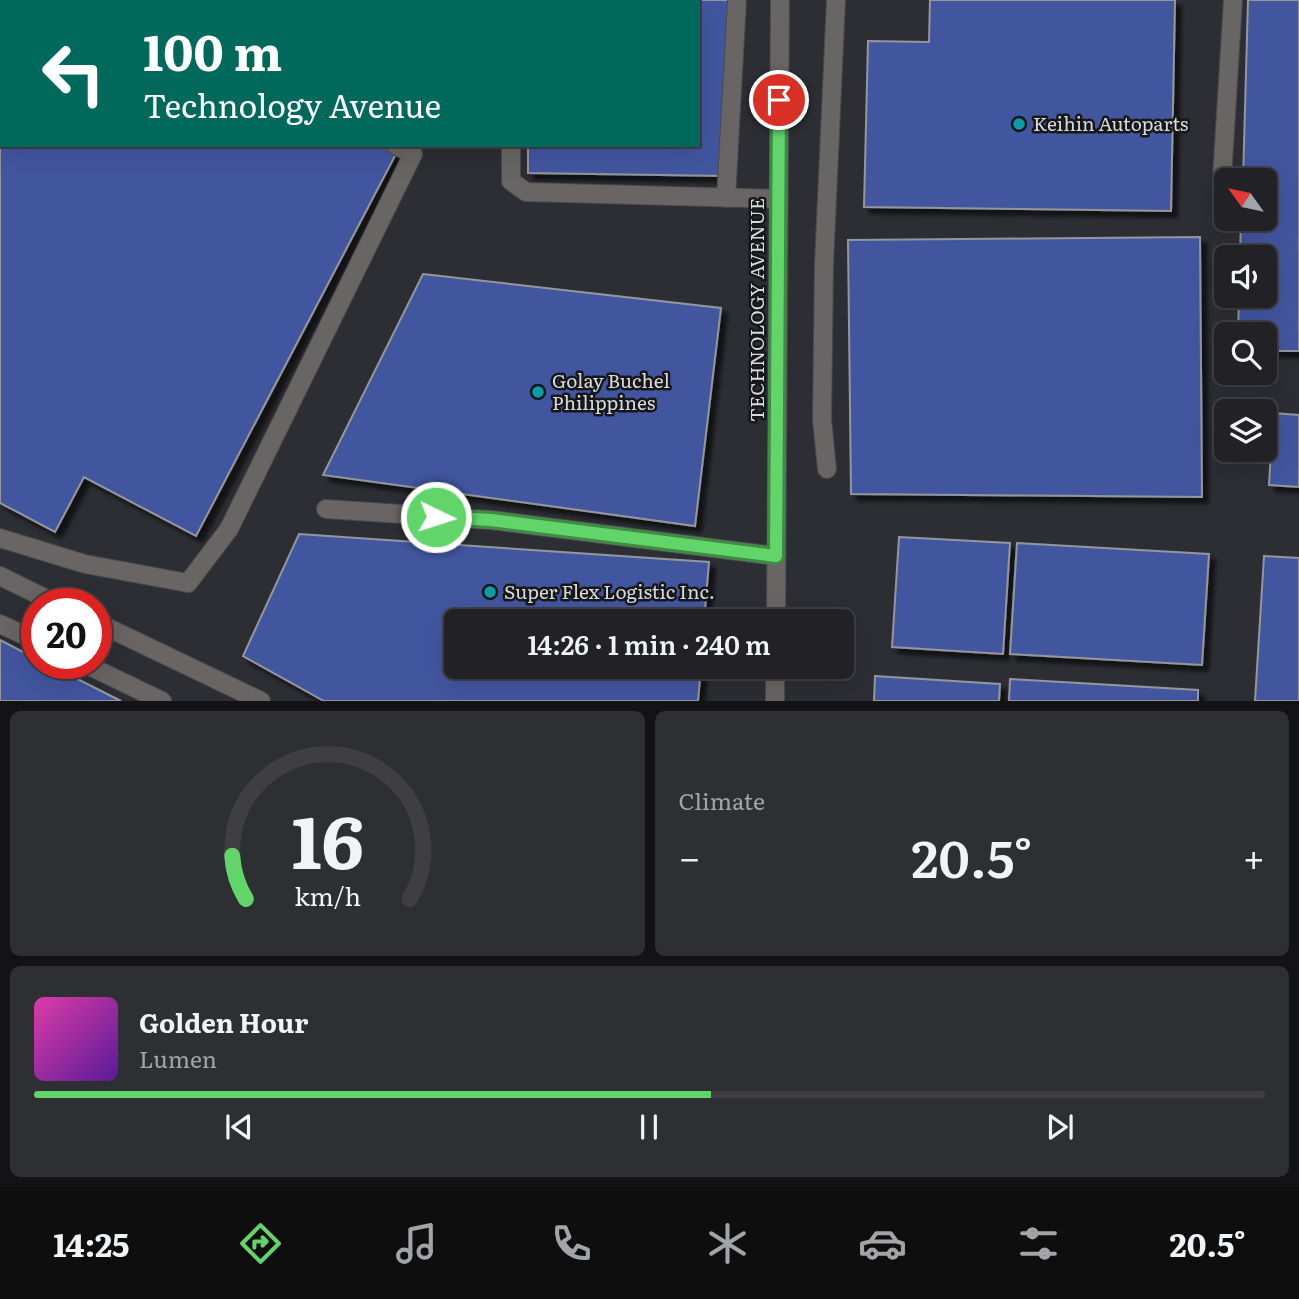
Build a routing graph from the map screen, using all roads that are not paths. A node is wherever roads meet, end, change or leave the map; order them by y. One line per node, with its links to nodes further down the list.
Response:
1 (737, 0): 8 (street)
2 (780, 0): 9 (street, TECHNOLOGY AVENUE)
3 (836, 0): 10 (street)
4 (1233, 0): 7 (street)
5 (399, 147): 12 (street)
6 (511, 147): 8 (street)
7 (1223, 168)
8 (726, 198): 9 (street)
9 (778, 199): 13 (street, TECHNOLOGY AVENUE)
10 (827, 469)
11 (327, 509): 13 (street)
12 (0, 538)
13 (776, 556): 16 (street, TECHNOLOGY AVENUE)
14 (0, 576): 15 (street)
15 (24, 588)
16 (776, 609)
17 (0, 624): 19 (street)
18 (112, 630): 23 (street)
19 (21, 634)
20 (112, 677): 22 (street)
21 (775, 679): 24 (street)
22 (162, 701)
23 (261, 701)
24 (775, 701)

